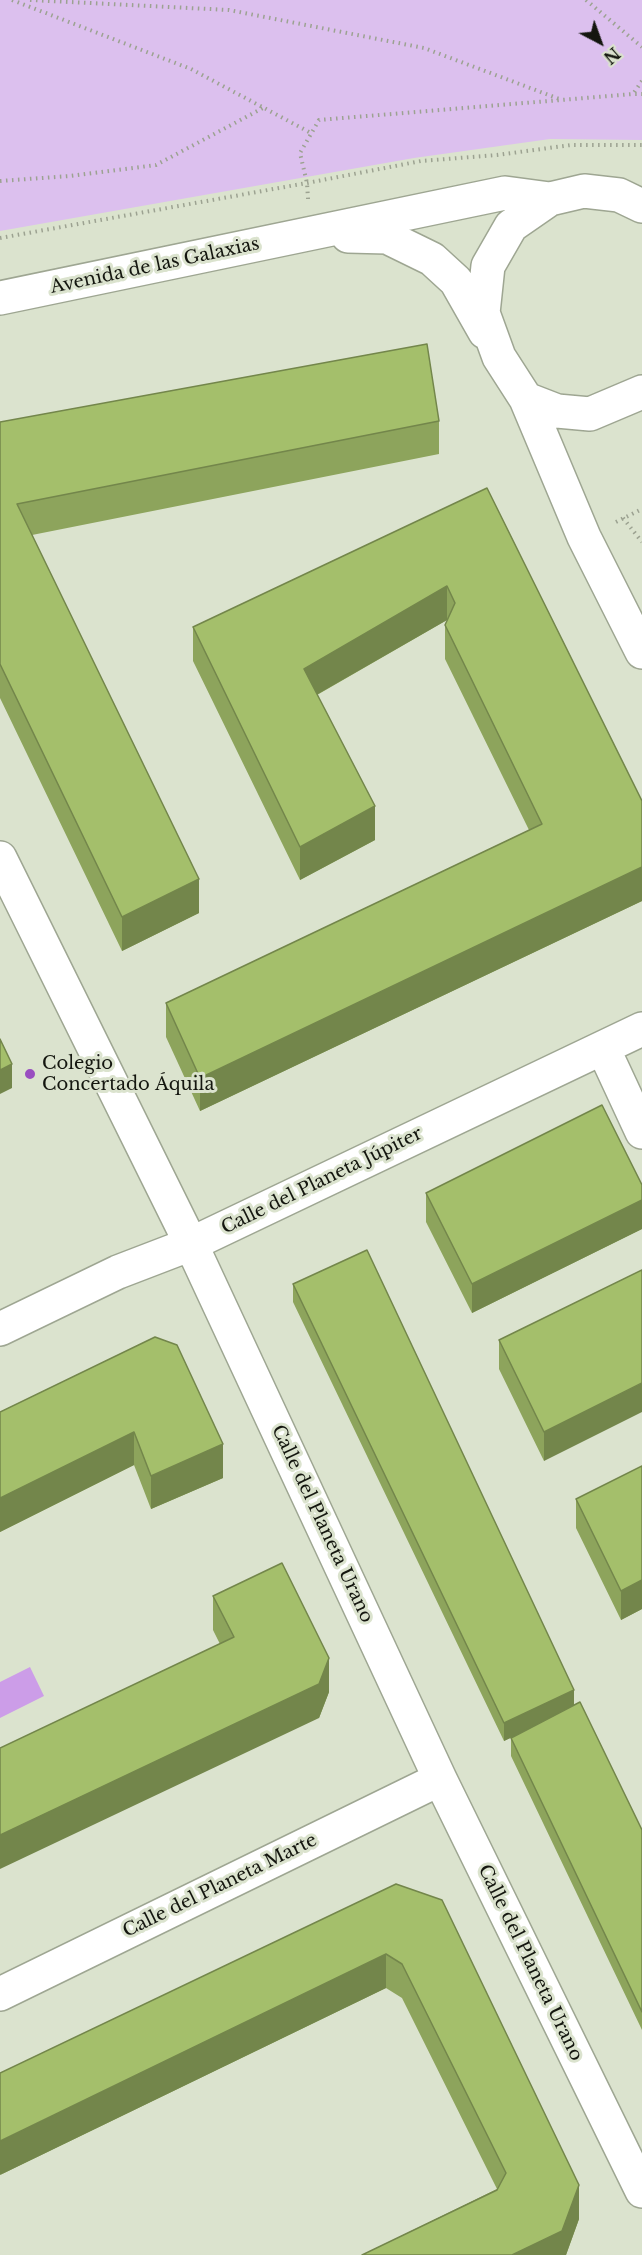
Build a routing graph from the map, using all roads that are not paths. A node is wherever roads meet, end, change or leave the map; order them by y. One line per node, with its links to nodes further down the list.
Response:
1 (550, 200): 2 (street); 3 (street, Avenida de las Galaxias); 5 (street)
2 (642, 206)
3 (311, 234): 4 (street, Avenida de las Galaxias); 5 (street, Avenida de las Galaxias)
4 (0, 298)
5 (500, 357): 7 (street)
6 (642, 392): 7 (street)
7 (526, 399): 8 (street)
8 (642, 652)
9 (0, 858): 13 (street, Calle del Planeta Urano)
10 (642, 1029): 11 (street, Calle del Planeta Júpiter)
11 (603, 1048): 12 (street); 13 (street, Calle del Planeta Júpiter)
12 (642, 1132)
13 (191, 1244): 14 (street, Calle del Planeta Júpiter); 15 (street, Calle del Planeta Urano)
14 (0, 1329)
15 (440, 1779): 16 (street, Calle del Planeta Marte); 17 (street, Calle del Planeta Urano)
16 (0, 1994)
17 (642, 2191)

